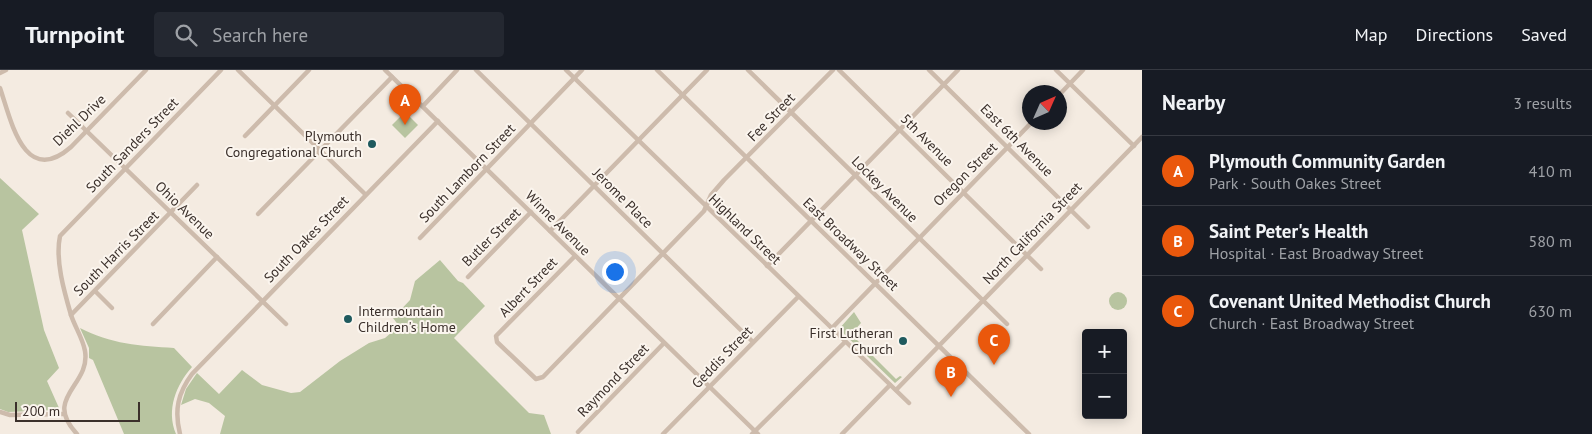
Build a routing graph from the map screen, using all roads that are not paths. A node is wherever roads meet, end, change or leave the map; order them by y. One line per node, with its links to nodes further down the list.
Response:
1 (6, 70): 21 (street)
2 (146, 70): 38 (street, Diehl Drive)
3 (221, 70): 46 (street, South Sanders Street)
4 (238, 70): 30 (street)
5 (309, 70): 30 (street)
6 (385, 70): 23 (street, Winne Avenue)
7 (458, 70): 31 (street)
8 (476, 70): 35 (street, Jerome Place)
9 (566, 70): 24 (street, Highland Street)
10 (582, 70): 24 (street, South Lamborn Street)
11 (657, 70): 29 (street, East Broadway Street)
12 (698, 70): 22 (street)
13 (707, 70): 22 (street)
14 (748, 70): 33 (street, Lockey Avenue)
15 (832, 70): 33 (street, Fee Street)
16 (839, 70): 36 (street, 5th Avenue)
17 (929, 70): 25 (street, East 6th Avenue)
18 (958, 70): 25 (street)
19 (1056, 70): 26 (street)
20 (1083, 70): 26 (street)
21 (0, 73)
22 (703, 75): 29 (street)
23 (392, 77): 31 (street, Winne Avenue); 44 (street)
24 (574, 78): 35 (street, South Lamborn Street); 41 (street, Highland Street)
25 (944, 84): 36 (street); 43 (street, East 6th Avenue)
26 (1070, 84): 27 (street); 42 (street)
27 (1067, 87)
28 (0, 88): 38 (street, Diehl Drive)
29 (683, 95): 41 (street); 45 (street, East Broadway Street)
30 (275, 105): 39 (street); 44 (street)
31 (423, 106): 34 (street, Winne Avenue)
32 (68, 113): 38 (street, Ohio Avenue)
33 (791, 113): 45 (street, Fee Street); 48 (street, Lockey Avenue)
34 (438, 121): 47 (street, Winne Avenue); 52 (street, South Oakes Street)
35 (530, 123): 47 (street, South Lamborn Street); 50 (street, Jerome Place)
36 (900, 129): 48 (street); 51 (street, 5th Avenue)
37 (1024, 130): 43 (street, Oregon Street)
38 (86, 131): 46 (street, Ohio Avenue)
39 (245, 136)
40 (1142, 137): 42 (street, North California Street)
41 (638, 140): 50 (street); 53 (street, Highland Street)
42 (1134, 146): 54 (street, North California Street)
43 (1008, 147): 51 (street, Oregon Street); 54 (street, East 6th Avenue)
44 (320, 150): 52 (street); 57 (street)
45 (747, 158): 53 (street, Fee Street); 58 (street, East Broadway Street)
46 (125, 168): 56 (street, Ohio Avenue); 77 (street, South Sanders Street)
47 (486, 168): 55 (street, Winne Avenue); 61 (street, South Lamborn Street)
48 (855, 175): 58 (street); 62 (street, Lockey Avenue)
49 (197, 185): 56 (street, South Harris Street)
50 (594, 186): 60 (street); 63 (street, Jerome Place)
51 (963, 192): 62 (street, Oregon Street); 64 (street, 5th Avenue)
52 (365, 194): 74 (street, South Oakes Street)
53 (705, 206): 63 (street, Fee Street); 67 (street, Highland Street)
54 (1072, 210): 59 (street, East 6th Avenue); 64 (street, North California Street)
55 (531, 212): 60 (street, Winne Avenue); 69 (street, Butler Street)
56 (172, 213): 66 (street, Ohio Avenue); 71 (street, South Harris Street)
57 (258, 214)
58 (810, 220): 67 (street); 70 (street, East Broadway Street)
59 (1088, 227)
60 (550, 231): 65 (street, Winne Avenue)
61 (420, 238)
62 (918, 238): 70 (street, Oregon Street); 75 (street, Lockey Avenue)
63 (662, 253): 73 (street, Fee Street); 82 (street, Jerome Place)
64 (1027, 255): 68 (street, 5th Avenue); 75 (street, North California Street)
65 (575, 256): 73 (street, Winne Avenue); 86 (street, Albert Street)
66 (217, 257): 74 (street, Ohio Avenue); 78 (street)
67 (767, 266): 72 (street, Highland Street)
68 (1041, 269)
69 (468, 277)
70 (876, 284): 81 (street, Oregon Street); 85 (street, East Broadway Street)
71 (95, 291): 76 (street); 77 (street, South Harris Street)
72 (798, 297): 81 (street, Highland Street); 82 (street, Geddis Street)
73 (618, 298): 84 (street, Winne Avenue); 86 (street, Fee Street)
74 (262, 300): 79 (street, Ohio Avenue); 96 (street, South Oakes Street)
75 (983, 300): 80 (street, Lockey Avenue); 85 (street, North California Street)
76 (112, 308)
77 (71, 315): 92 (street)
78 (153, 324)
79 (286, 324)
80 (1006, 324)
81 (832, 328): 83 (street, Highland Street)
82 (753, 342): 88 (street, Geddis Street)
83 (845, 342): 87 (street, Highland Street); 94 (street)
84 (664, 343): 88 (street, Winne Avenue); 93 (street, Raymond Street)
85 (939, 346): 89 (street, North California Street); 99 (street, East Broadway Street)
86 (540, 378)
87 (890, 384): 89 (street, Highland Street); 98 (street)
88 (710, 387): 94 (street, Winne Avenue); 97 (street, Geddis Street)
89 (896, 390): 90 (street, Highland Street)
90 (909, 403)
91 (0, 412): 92 (street)
92 (63, 414): 95 (street)
93 (578, 432)
94 (755, 433)
95 (77, 434)
96 (180, 434)
97 (663, 434)
98 (842, 434)
99 (1030, 434)

